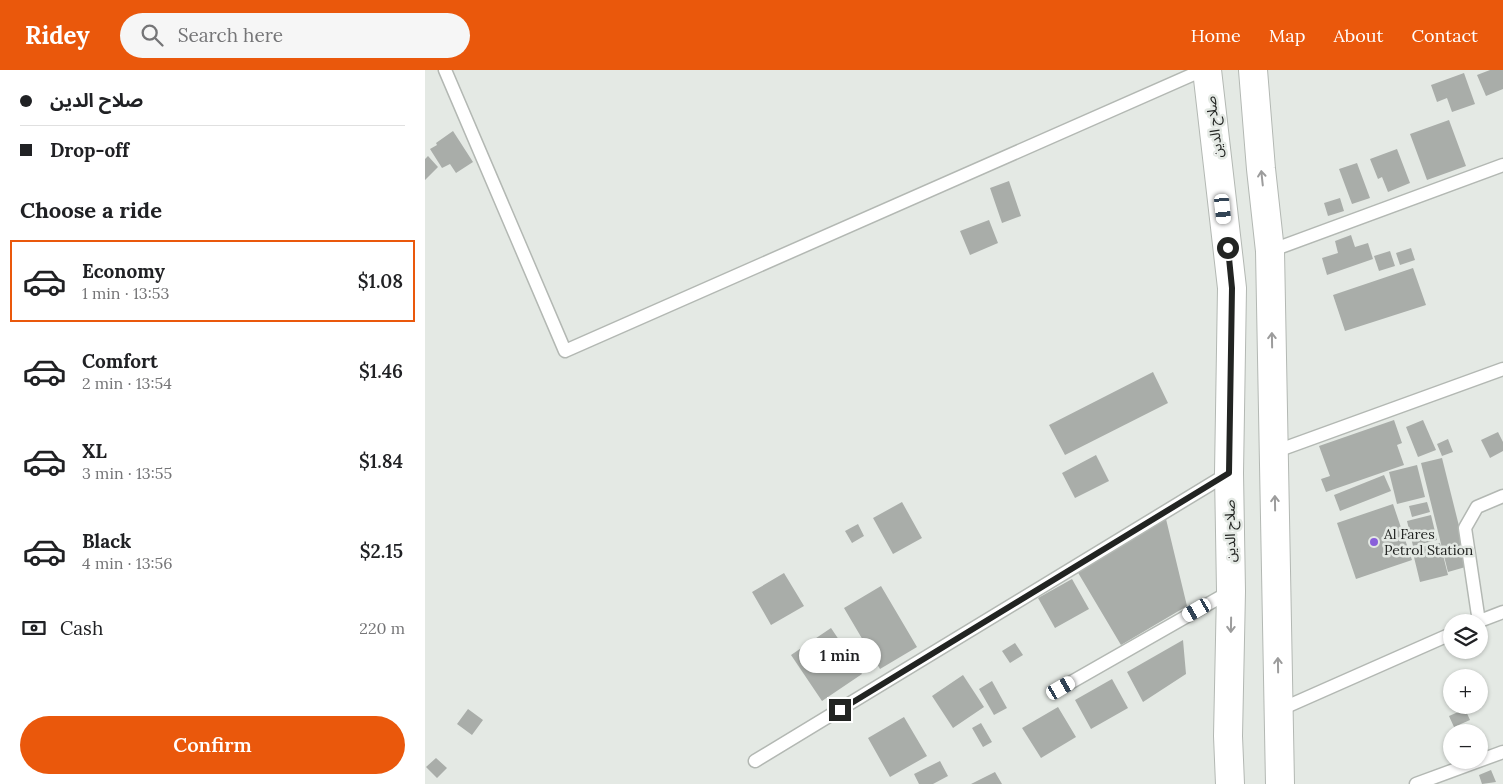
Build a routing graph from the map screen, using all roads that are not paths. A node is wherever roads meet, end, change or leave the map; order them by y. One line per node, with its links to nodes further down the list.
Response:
1 (445, 70): 2 (lane)
2 (1203, 70)
3 (1207, 70): 9 (highway, صلاح الدين)
4 (1253, 70): 6 (highway, one-way to 4)
5 (1503, 165): 6 (lane)
6 (1270, 251): 8 (highway, one-way to 6)
7 (1503, 369): 8 (lane)
8 (1274, 452): 17 (highway, one-way to 8)
9 (1229, 473): 11 (highway, صلاح الدين); 19 (lane)
10 (1503, 496): 13 (lane)
11 (1231, 591): 16 (lane); 20 (highway, صلاح الدين, one-way to 20)
12 (1503, 612): 14 (lane)
13 (1477, 614)
14 (1488, 618)
15 (1443, 638): 17 (lane)
16 (1061, 688)
17 (1279, 710): 21 (highway)
18 (1503, 752): 22 (lane)
19 (755, 761)
20 (1230, 784)
21 (1280, 784)
22 (1416, 784)

